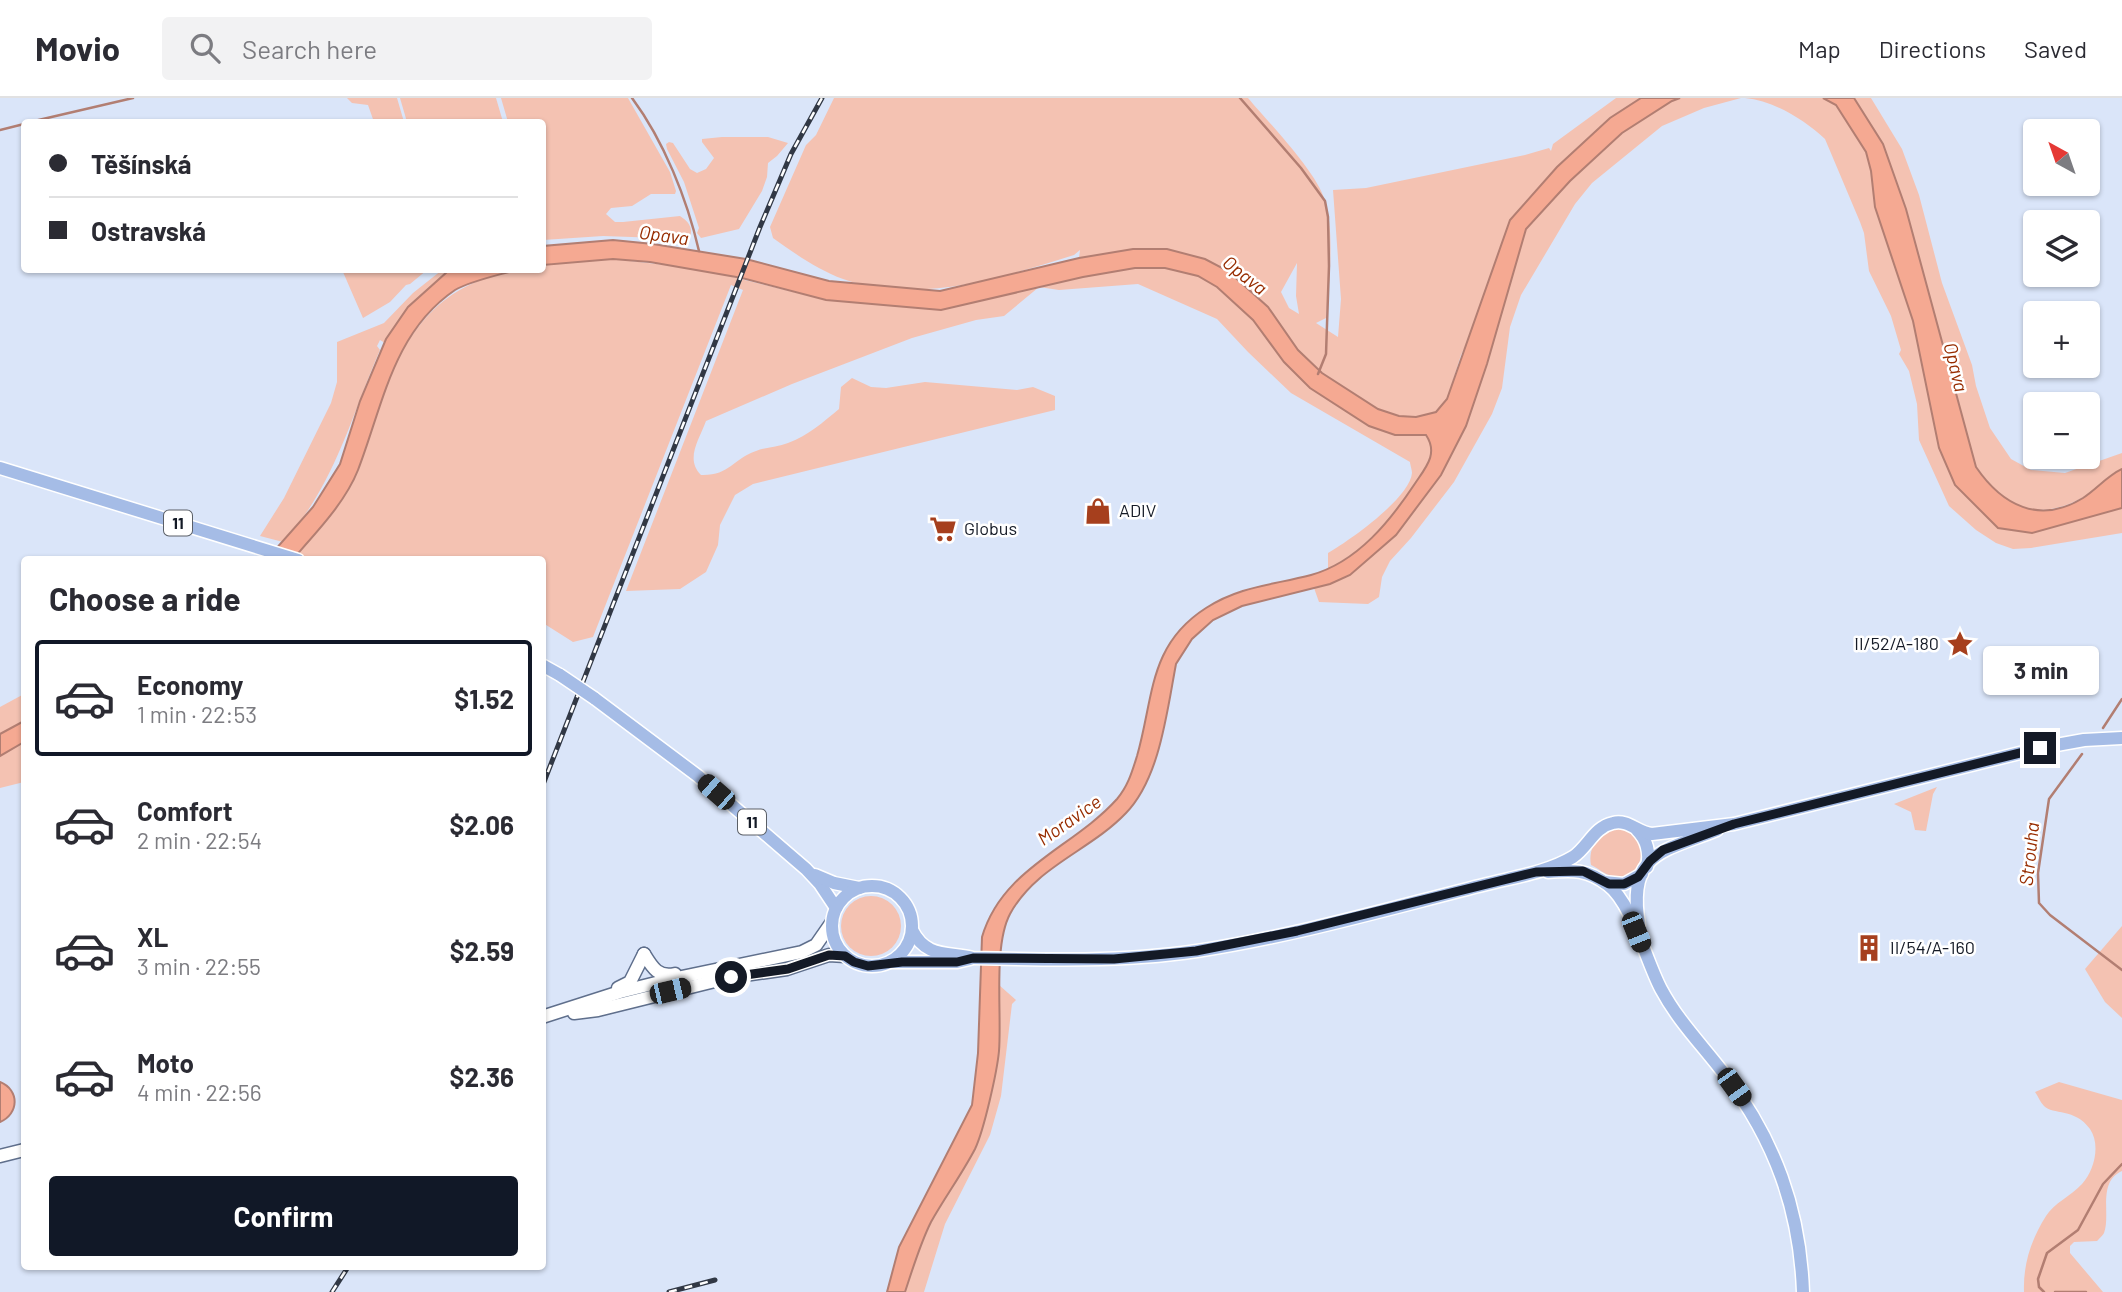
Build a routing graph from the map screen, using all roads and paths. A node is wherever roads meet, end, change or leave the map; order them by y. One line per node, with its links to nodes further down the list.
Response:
1 (0, 468): 2 (main road, 11)
2 (285, 556)
3 (546, 667): 8 (main road, 11, bridge)
4 (2122, 738): 5 (main road)
5 (1734, 824): 6 (main road); 9 (main road)
6 (1637, 830): 7 (main road); 9 (main road)
7 (1589, 842): 10 (main road); 11 (main road)
8 (806, 869): 12 (main road, 11); 13 (main road, 11)
9 (1644, 870): 11 (main road); 16 (main road)
10 (1536, 872): 11 (main road); 18 (main road)
11 (1599, 879): 16 (main road)
12 (859, 888): 13 (main road); 15 (main road)
13 (836, 908): 14 (main road)
14 (832, 922): 17 (main road); 19 (street)
15 (912, 930): 18 (main road); 20 (main road)
16 (1644, 953): 26 (main road)
17 (845, 956): 20 (main road); 23 (street)
18 (973, 958): 20 (main road)
19 (770, 959): 21 (street); 21 (street)
20 (888, 962)
21 (559, 1011): 22 (street)
22 (546, 1016)
23 (546, 1017)
24 (21, 1151): 25 (street)
25 (0, 1156)
26 (1803, 1292)

